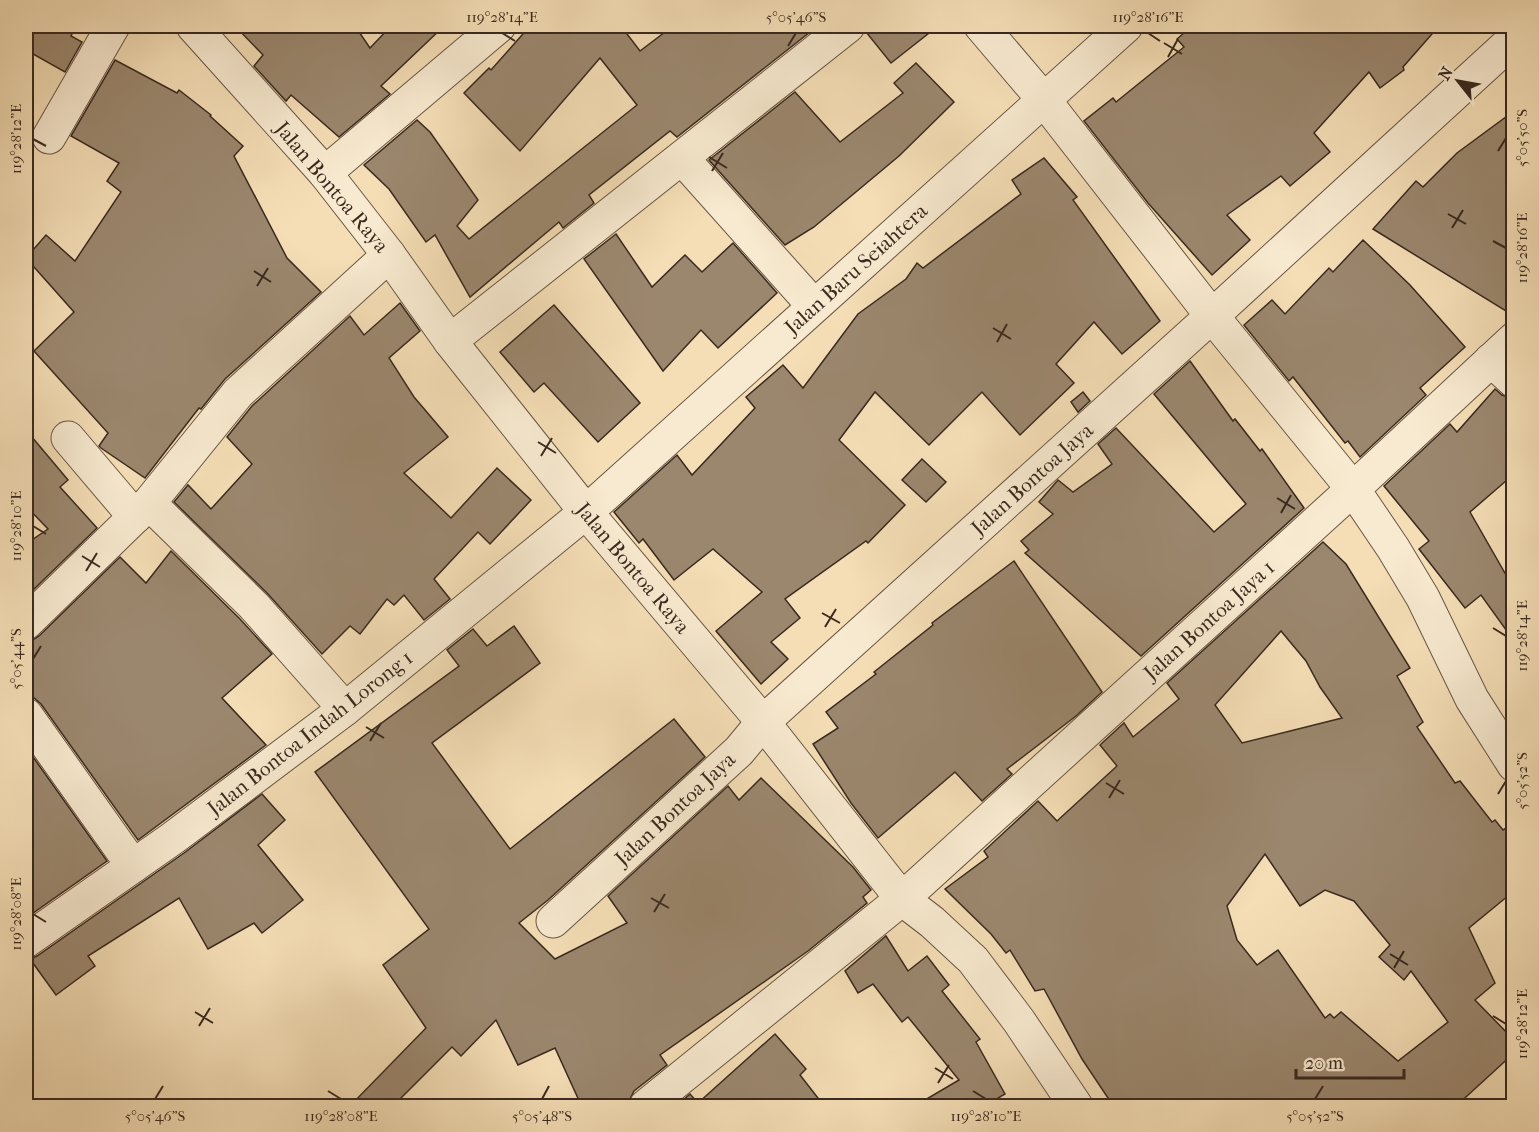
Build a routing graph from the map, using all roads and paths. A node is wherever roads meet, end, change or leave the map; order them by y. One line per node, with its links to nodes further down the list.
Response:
1 (113, 26): 9 (street)
2 (193, 26): 11 (street, Jalan Bontoa Raya)
3 (499, 26): 11 (street)
4 (848, 26): 10 (street)
5 (981, 26): 8 (street)
6 (1126, 26): 8 (street, Jalan Baru Seiahtera)
7 (1514, 39): 14 (street, Jalan Bontoa Jaya)
8 (1044, 100): 13 (street, Jalan Baru Seiahtera); 14 (street)
9 (49, 137)
10 (682, 158): 13 (street); 15 (street)
11 (325, 173): 12 (street, Jalan Bontoa Raya)
12 (389, 255): 15 (street, Jalan Bontoa Raya); 19 (street)
13 (814, 306): 20 (street, Jalan Baru Seiahtera)
14 (1212, 316): 18 (street); 24 (street, Jalan Bontoa Jaya)
15 (450, 341): 20 (street, Jalan Bontoa Raya)
16 (1506, 360): 18 (street, Jalan Bontoa Jaya 1)
17 (68, 438): 19 (street)
18 (1353, 489): 25 (street); 27 (street, Jalan Bontoa Jaya 1)
19 (142, 510): 21 (street); 22 (street)
20 (586, 512): 22 (street, Jalan Bontoa Indah Lorong 1); 24 (street, Jalan Bontoa Raya)
21 (26, 623)
22 (345, 709): 26 (street, Jalan Bontoa Indah Lorong 1)
23 (26, 715): 26 (street)
24 (763, 722): 27 (street, Jalan Bontoa Raya); 28 (street, Jalan Bontoa Jaya)
25 (1514, 765)
26 (133, 866): 29 (street, Jalan Bontoa Indah Lorong 1)
27 (902, 899): 30 (street, Jalan Bontoa Jaya 1); 31 (street, Jalan Bontoa Raya)
28 (553, 921)
29 (26, 941)
30 (646, 1107)
31 (1076, 1107)

